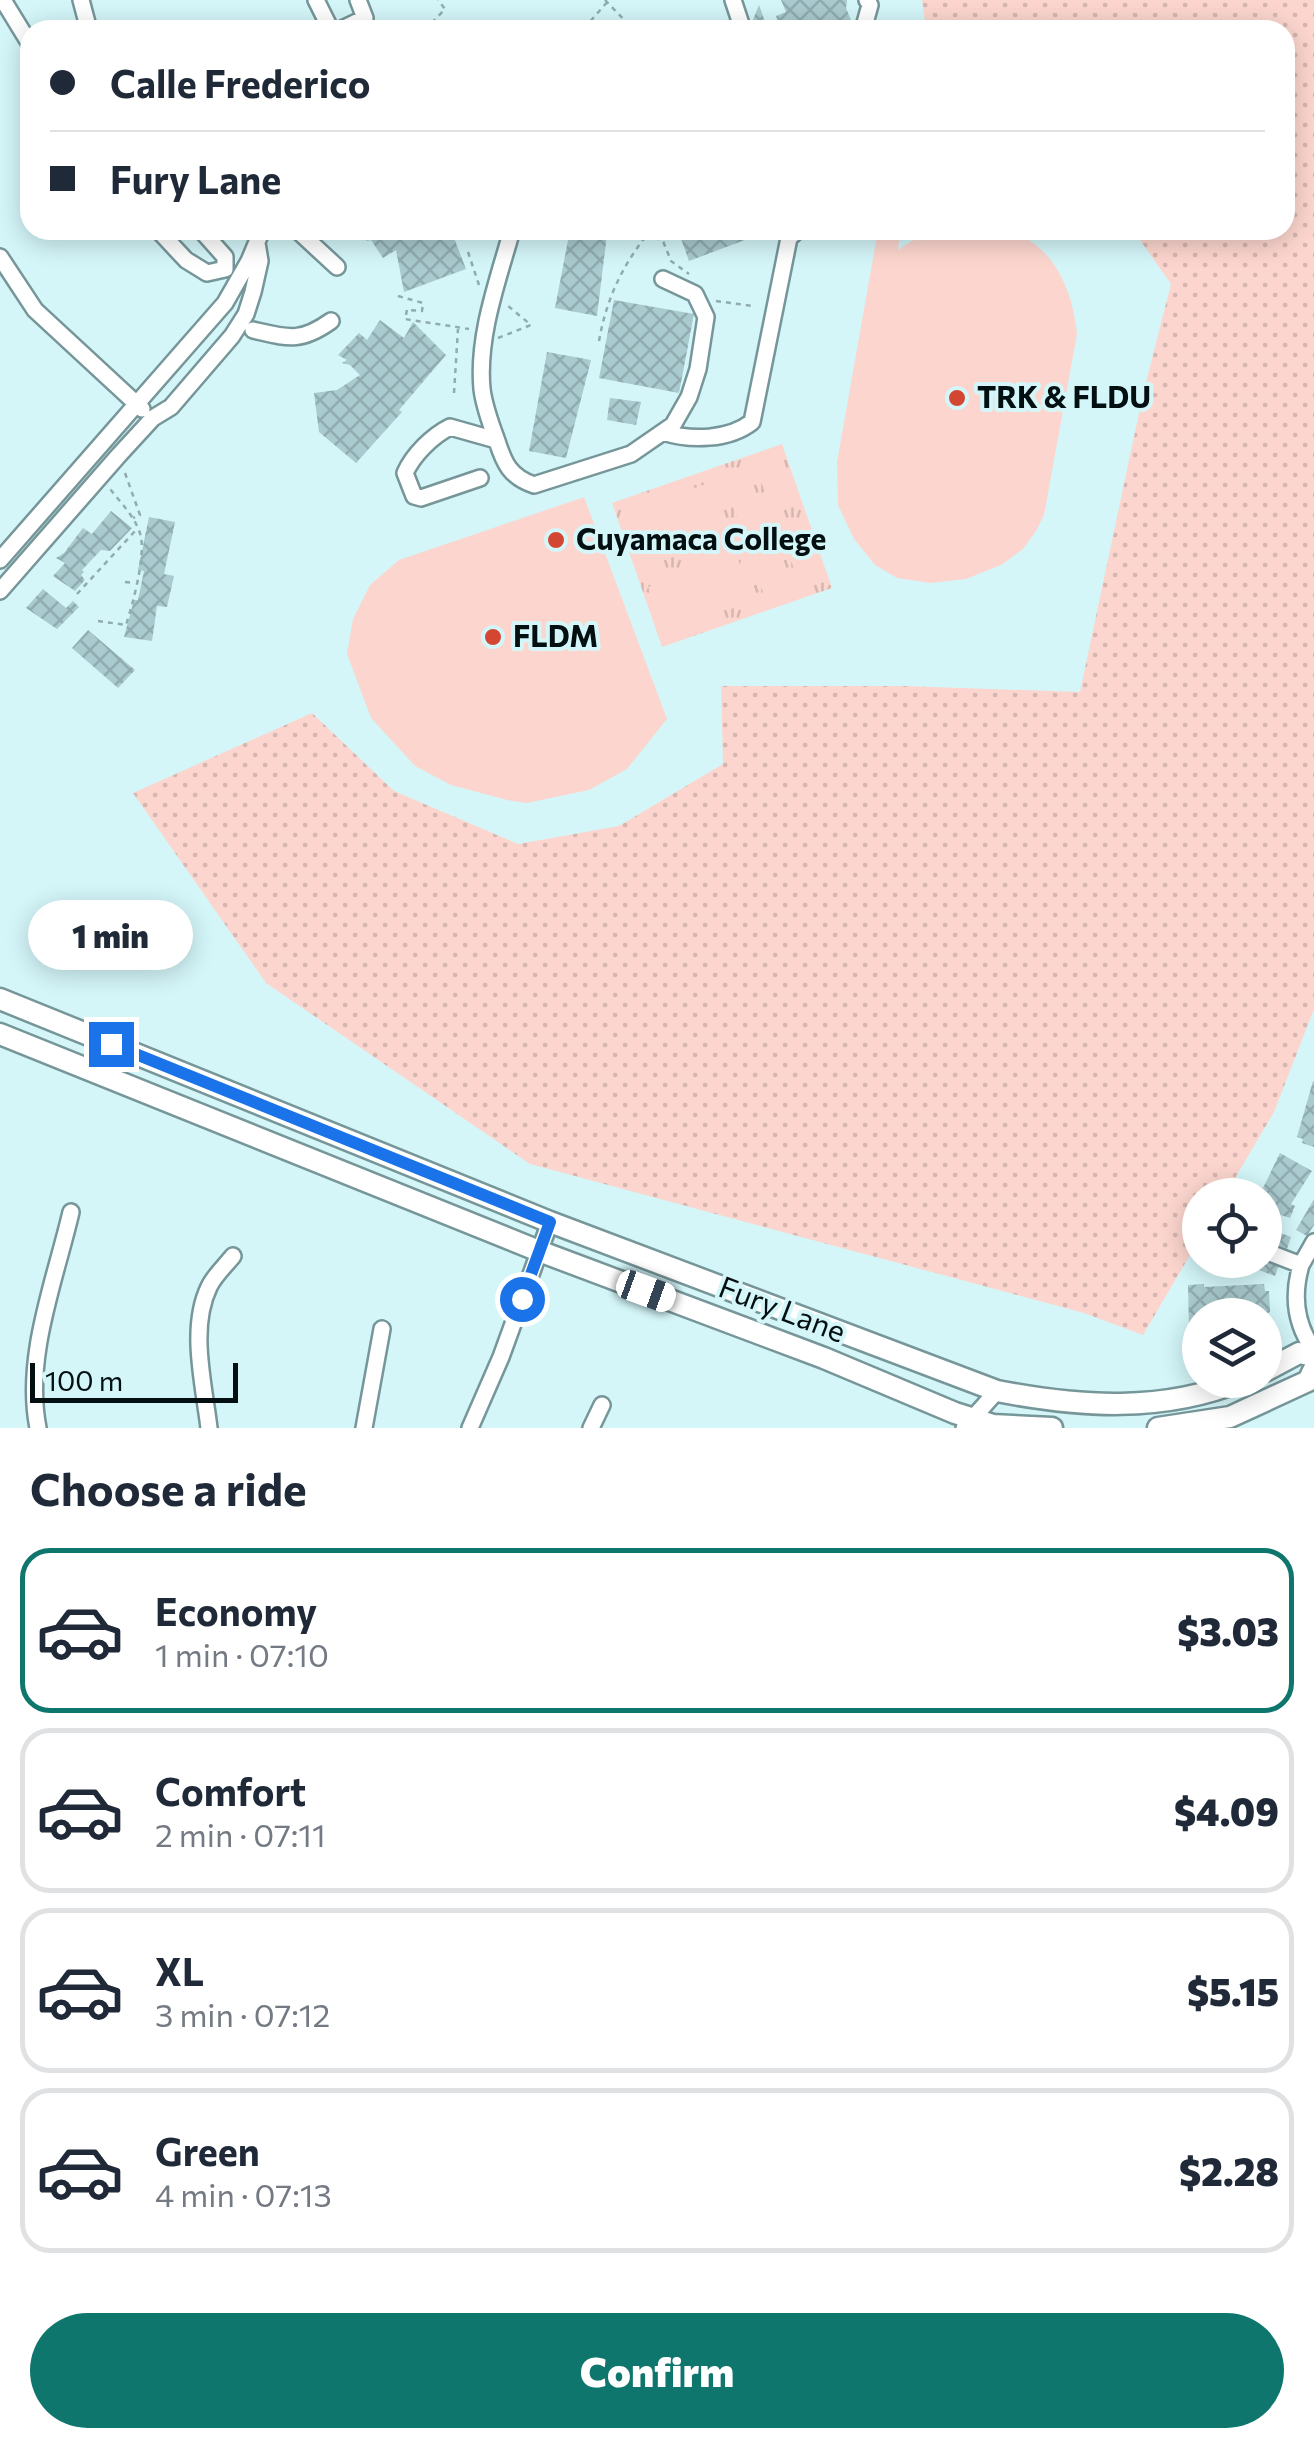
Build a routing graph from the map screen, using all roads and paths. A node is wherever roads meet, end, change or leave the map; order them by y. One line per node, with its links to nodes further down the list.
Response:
1 (3, 0): 6 (street)
2 (438, 0): 4 (path)
3 (607, 1): 5 (path)
4 (434, 20)
5 (625, 20)
6 (20, 28)
7 (167, 240): 8 (street)
8 (210, 240)
9 (257, 240): 31 (street)
10 (259, 240): 32 (street)
11 (308, 240): 18 (street)
12 (508, 240): 21 (street)
13 (642, 240): 29 (path)
14 (663, 240): 19 (path)
15 (789, 240): 33 (street)
16 (468, 252): 21 (path)
17 (0, 258): 31 (street)
18 (337, 266)
19 (693, 278)
20 (663, 279): 23 (street)
21 (487, 291): 28 (street); 28 (path)
22 (398, 296): 26 (path)
23 (700, 304): 24 (path); 33 (street)
24 (753, 306)
25 (331, 321): 27 (street)
26 (458, 327): 28 (path); 30 (path)
27 (253, 330)
28 (486, 338): 34 (street)
29 (598, 341)
30 (454, 393)
31 (135, 404): 32 (street); 35 (street); 39 (street)
32 (153, 418): 35 (street)
33 (663, 432): 34 (street)
34 (496, 440): 36 (street)
35 (118, 455): 42 (street)
36 (480, 478)
37 (132, 518): 37 (path); 38 (path)
38 (138, 529): 41 (path); 43 (path)
39 (0, 560)
40 (125, 582): 41 (path)
41 (136, 584): 44 (path)
42 (0, 591)
43 (77, 594)
44 (98, 621)
45 (0, 999): 48 (main road, Fury Lane)
46 (0, 1034): 50 (main road, Fury Lane)
47 (72, 1212): 62 (street)
48 (550, 1222): 50 (street); 58 (main road, Fury Lane)
49 (1314, 1242): 53 (street)
50 (539, 1252): 61 (main road, Fury Lane); 65 (street)
51 (233, 1256): 63 (street)
52 (1282, 1258): 53 (street)
53 (1300, 1265): 55 (street)
54 (382, 1330): 64 (street)
55 (1314, 1353): 56 (main road)
56 (1282, 1362)
57 (1314, 1369): 68 (main road)
58 (997, 1391): 59 (main road, Fury Lane); 61 (street)
59 (1182, 1397)
60 (602, 1405): 66 (street)
61 (980, 1425): 67 (main road, Fury Lane)
62 (38, 1428)
63 (209, 1428)
64 (364, 1428)
65 (470, 1428)
66 (591, 1428)
67 (1052, 1428)
68 (1158, 1428)

